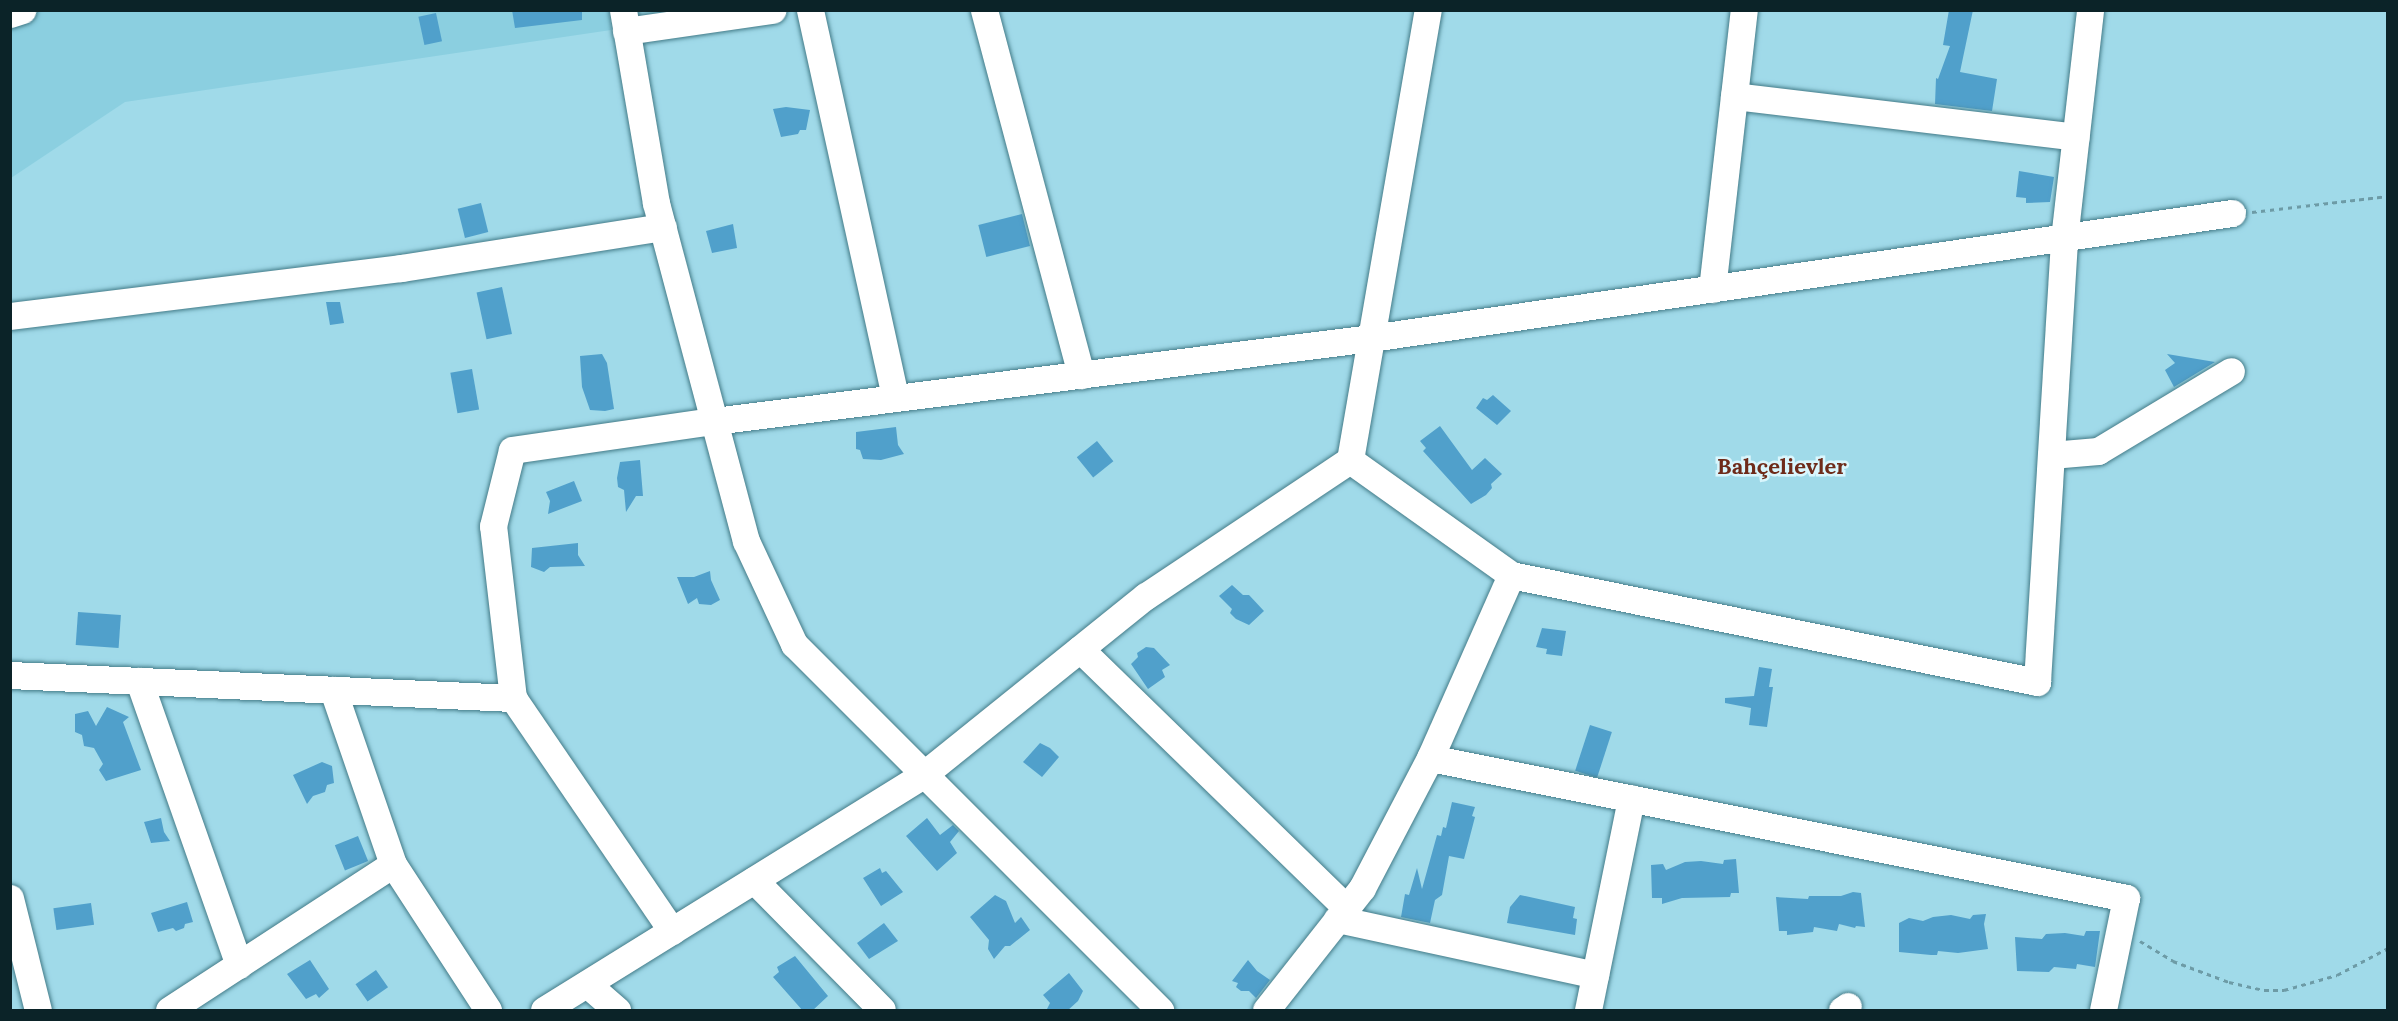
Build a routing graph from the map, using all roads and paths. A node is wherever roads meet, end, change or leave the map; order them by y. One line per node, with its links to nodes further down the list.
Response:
1 (22, 10): 8 (street)
2 (772, 10): 9 (street)
3 (810, 10): 21 (street)
4 (984, 10): 20 (street)
5 (1428, 10): 18 (street)
6 (1744, 10): 10 (street)
7 (2090, 10): 11 (street)
8 (10, 14)
9 (625, 21): 14 (street)
10 (1734, 96): 11 (street); 16 (street)
11 (2076, 137): 15 (street)
12 (2388, 196): 13 (path)
13 (2232, 213): 15 (street)
14 (663, 227): 17 (street); 22 (street)
15 (2064, 239): 16 (street); 23 (street)
16 (1712, 289): 18 (street)
17 (10, 316)
18 (1371, 338): 20 (street); 24 (street)
19 (2231, 371): 23 (street)
20 (1081, 375): 21 (street)
21 (895, 398): 22 (street)
22 (714, 421): 30 (street); 32 (street)
23 (2051, 455): 25 (street)
24 (1350, 460): 25 (street); 26 (street)
25 (1511, 575): 31 (street)
26 (1080, 649): 32 (street); 37 (street)
27 (10, 675): 28 (street)
28 (139, 681): 29 (street); 41 (street)
29 (333, 690): 30 (street); 34 (street)
30 (513, 698): 38 (street)
31 (1430, 758): 33 (street); 37 (street)
32 (923, 775): 35 (street); 50 (street)
33 (1631, 798): 39 (street); 42 (street)
34 (393, 864): 41 (street); 46 (street)
35 (754, 880): 38 (street); 49 (street)
36 (10, 898): 44 (street)
37 (1342, 914): 42 (street); 51 (street)
38 (672, 931): 43 (street)
39 (2118, 936): 40 (path); 53 (street)
40 (2388, 948)
41 (239, 965): 45 (street)
42 (1595, 975): 52 (street)
43 (586, 984): 47 (street); 48 (street)
44 (38, 1011)
45 (169, 1011)
46 (488, 1011)
47 (544, 1011)
48 (617, 1011)
49 (882, 1011)
50 (1160, 1011)
51 (1266, 1011)
52 (1588, 1011)
53 (2103, 1011)

